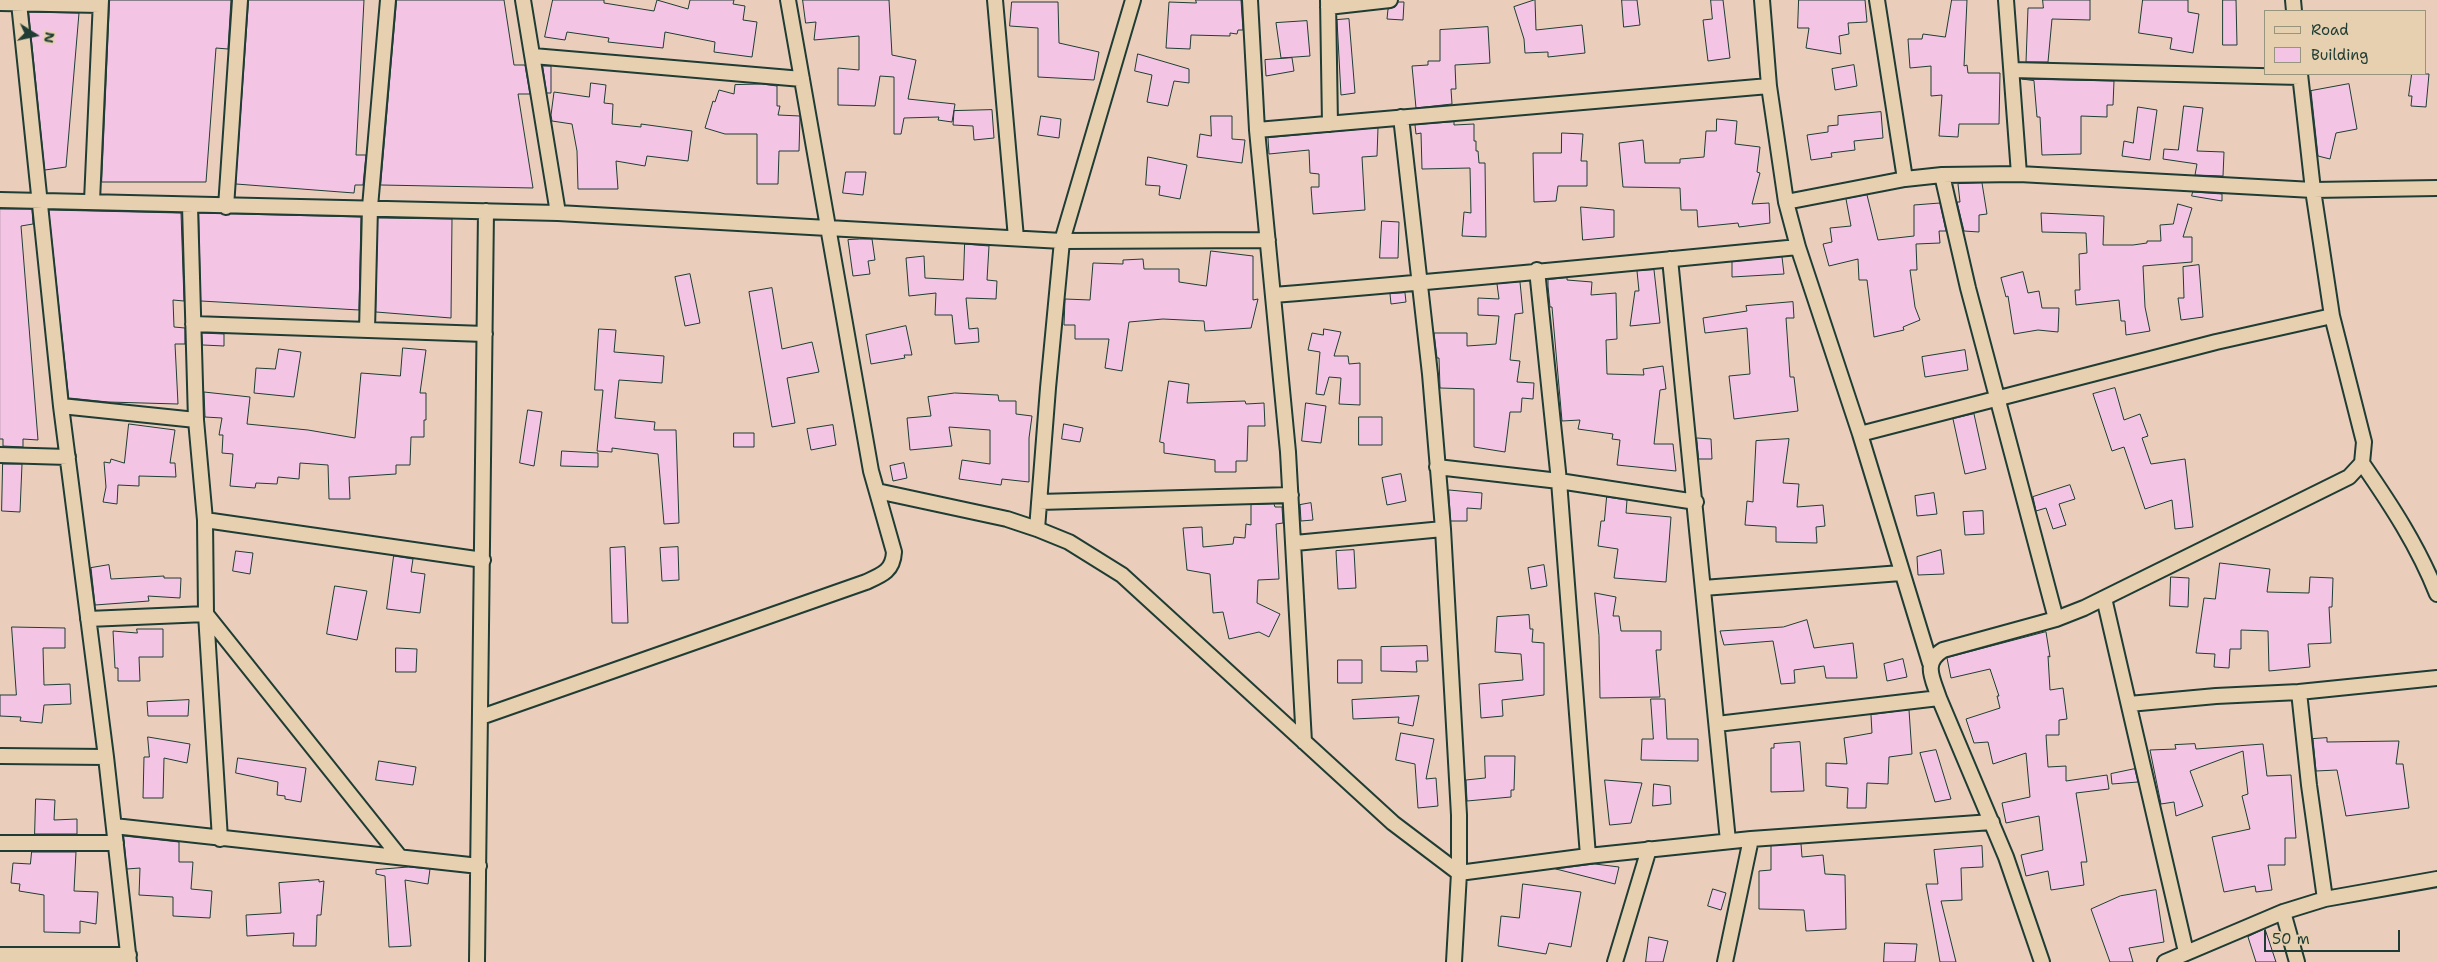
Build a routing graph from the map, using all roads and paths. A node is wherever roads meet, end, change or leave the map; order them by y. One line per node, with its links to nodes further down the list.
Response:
1 (240, 0): 34 (street)
2 (388, 0): 35 (street)
3 (523, 0): 16 (street)
4 (788, 0): 19 (street)
5 (995, 0): 39 (street)
6 (1134, 0): 41 (street)
7 (1250, 0): 23 (street)
8 (1390, 0): 13 (street)
9 (1762, 0): 20 (street)
10 (1877, 0): 26 (street)
11 (2006, 0): 17 (street)
12 (101, 2): 15 (street); 31 (street)
13 (1328, 3): 22 (street)
14 (0, 4): 15 (street)
15 (19, 4): 30 (street)
16 (533, 56): 19 (street); 37 (street)
17 (2012, 70): 18 (street); 25 (street)
18 (2300, 76): 28 (street)
19 (802, 79): 38 (street)
20 (1769, 86): 21 (street); 32 (street)
21 (1401, 116): 22 (street); 45 (street)
22 (1330, 124): 23 (street)
23 (1257, 130): 40 (street)
24 (1942, 174): 25 (street); 26 (street); 51 (street)
25 (2019, 174): 28 (street)
26 (1905, 179): 32 (street)
27 (2437, 188): 28 (street)
28 (2313, 190): 47 (street)
29 (0, 200): 30 (street)
30 (40, 200): 31 (street); 52 (street)
31 (92, 201): 33 (street)
32 (1786, 202): 42 (street)
33 (190, 206): 34 (street); 48 (street)
34 (226, 207): 35 (street)
35 (370, 207): 36 (street); 49 (street)
36 (486, 211): 37 (street); 50 (street)
37 (558, 214): 38 (street)
38 (828, 228): 39 (street); 60 (street)
39 (1016, 238): 41 (street)
40 (1268, 240): 41 (street); 46 (street)
41 (1062, 241): 62 (street)
42 (1798, 246): 43 (street); 54 (street)
43 (1670, 259): 44 (street); 63 (street)
44 (1537, 270): 45 (street); 59 (street)
45 (1418, 284): 46 (street); 58 (street)
46 (1273, 295): 61 (street)
47 (2332, 316): 51 (street); 57 (street)
48 (193, 324): 49 (street); 53 (street)
49 (367, 330): 50 (street)
50 (485, 334): 68 (street)
51 (1998, 397): 54 (street); 76 (street)
52 (61, 406): 53 (street); 56 (street)
53 (196, 420): 64 (street)
54 (1860, 434): 70 (street)
55 (0, 455): 56 (street)
56 (68, 457): 75 (street)
57 (2362, 463): 69 (street); 73 (street)
58 (1437, 467): 59 (street); 66 (street)
59 (1559, 481): 63 (street); 95 (street)
60 (877, 491): 65 (street); 82 (street)
61 (1291, 495): 62 (street); 67 (street)
62 (1039, 502): 65 (street)
63 (1696, 502): 71 (street)
64 (205, 520): 68 (street); 74 (street)
65 (1037, 529): 84 (street)
66 (1443, 530): 67 (street); 98 (street)
67 (1295, 543): 84 (street)
68 (483, 560): 82 (street)
69 (2431, 564): 72 (street)
70 (1901, 573): 71 (street); 77 (street)
71 (1703, 588): 83 (street)
72 (2437, 594)
73 (2104, 598): 76 (street); 81 (street)
74 (206, 614): 75 (street); 89 (street); 96 (street)
75 (88, 619): 86 (street)
76 (2056, 619): 77 (street)
77 (1930, 662): 80 (street)
78 (2437, 678): 79 (street)
79 (2299, 692): 81 (street); 100 (street)
80 (1939, 698): 83 (street); 87 (street)
81 (2129, 704): 102 (street)
82 (481, 717): 97 (street)
83 (1717, 724): 91 (street)
84 (1304, 742): 98 (street)
85 (0, 756): 86 (street)
86 (106, 756): 88 (street)
87 (1992, 822): 90 (street); 109 (street)
88 (114, 826): 89 (street); 93 (street)
89 (220, 839): 96 (street)
90 (1751, 839): 91 (street); 108 (street)
91 (1728, 841): 94 (street)
92 (0, 843): 93 (street)
93 (116, 843): 104 (street)
94 (1649, 849): 95 (street); 107 (street)
95 (1588, 856): 98 (street)
96 (400, 857): 97 (street)
97 (479, 866): 105 (street)
98 (1459, 873): 106 (street)
99 (2437, 879): 100 (street)
100 (2325, 899): 101 (street)
101 (2283, 912): 102 (street); 111 (street)
102 (2186, 952): 110 (street)
103 (0, 955): 104 (street)
104 (129, 958)
105 (477, 962)
106 (1454, 962)
107 (1615, 962)
108 (1725, 962)
109 (2042, 962)
110 (2165, 962)
111 (2297, 962)

